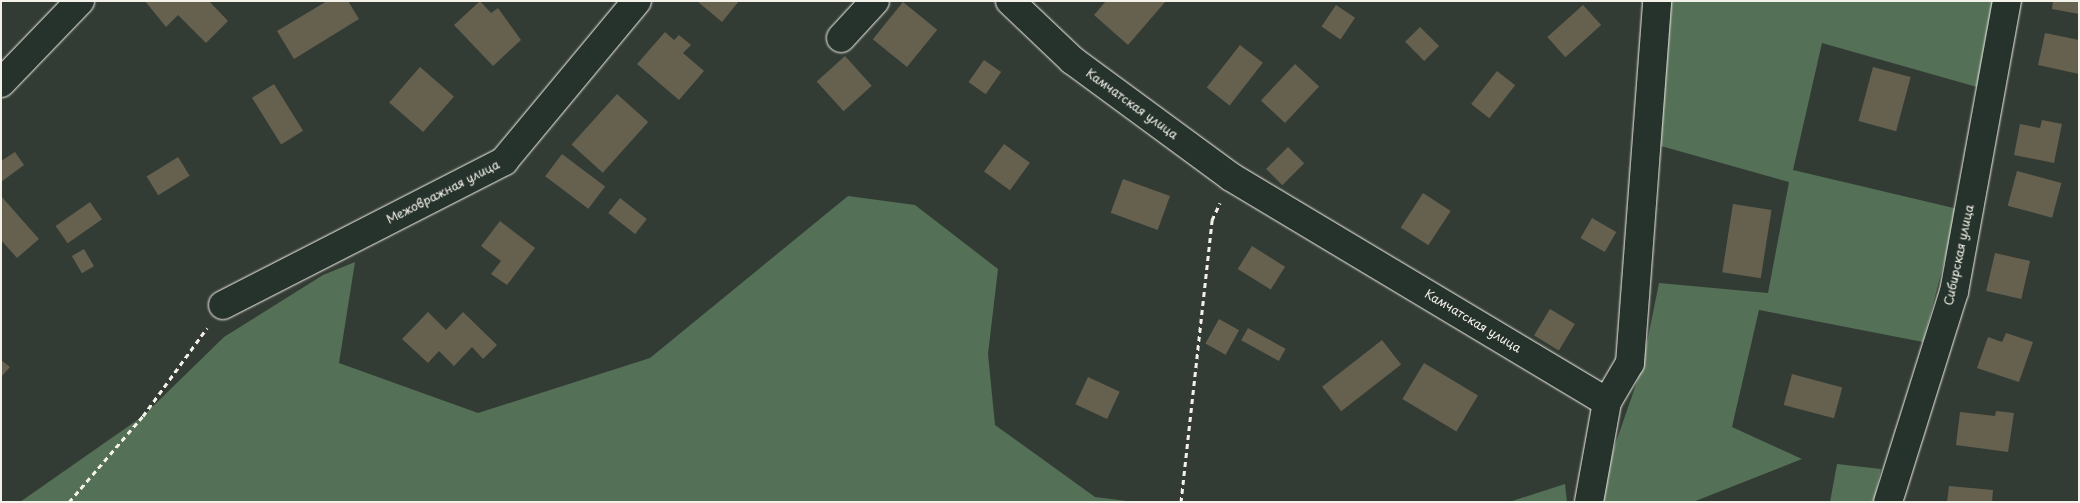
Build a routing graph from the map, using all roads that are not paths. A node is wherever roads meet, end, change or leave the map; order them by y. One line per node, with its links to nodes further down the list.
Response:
1 (80, 1): 8 (street)
2 (637, 1): 9 (street, Межовражная улица)
3 (875, 1): 7 (street)
4 (1010, 1): 10 (street, Камчатская улица)
5 (1657, 1): 10 (street)
6 (2007, 1): 14 (street, Сибирская улица)
7 (840, 38)
8 (1, 83)
9 (223, 305)
10 (1607, 402): 11 (street)
11 (1594, 472): 12 (street); 13 (street)
12 (1573, 502)
13 (1588, 502)
14 (1888, 502)

